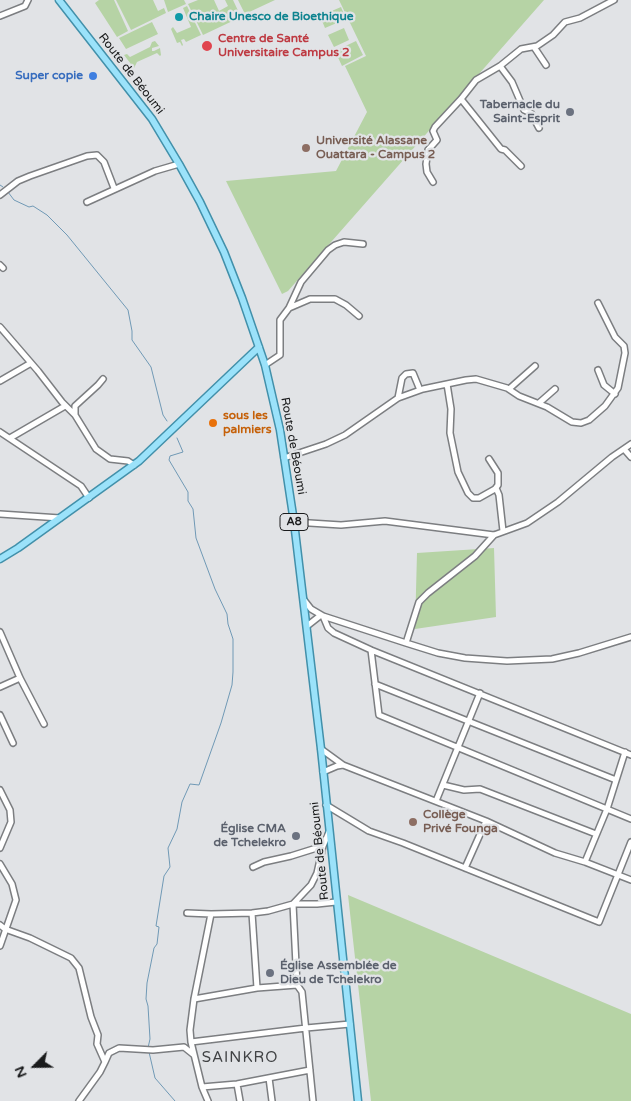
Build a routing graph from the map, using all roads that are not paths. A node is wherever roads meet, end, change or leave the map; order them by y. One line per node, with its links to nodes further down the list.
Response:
1 (28, 0): 4 (street)
2 (59, 0): 10 (main road, Route de Béoumi / A8)
3 (614, 0): 5 (street)
4 (0, 16)
5 (534, 47): 6 (street); 7 (street)
6 (546, 65)
7 (500, 66): 8 (street); 9 (street)
8 (461, 100): 11 (street); 12 (street)
9 (539, 128)
10 (179, 164): 13 (street); 22 (main road, Route de Béoumi / A8)
11 (521, 166)
12 (433, 182)
13 (114, 188): 14 (street); 15 (street)
14 (0, 195)
15 (87, 202)
16 (363, 244): 18 (street)
17 (598, 303): 23 (street)
18 (289, 308): 19 (street); 25 (street)
19 (358, 316)
20 (0, 327): 24 (street)
21 (631, 346): 23 (street)
22 (259, 347): 25 (main road, Route de Béoumi / A8); 46 (main road)
23 (625, 350): 34 (street)
24 (31, 363): 29 (street); 37 (street)
25 (265, 365): 44 (main road, Route de Béoumi / A8)
26 (535, 366): 31 (street)
27 (598, 370): 34 (street)
28 (102, 379): 38 (street)
29 (0, 381)
30 (447, 384): 31 (street); 33 (street); 47 (street)
31 (509, 389): 36 (street)
32 (555, 389): 36 (street)
33 (420, 390): 35 (street); 35 (street)
34 (615, 394): 36 (street)
35 (398, 398): 44 (street)
36 (539, 403)
37 (65, 406): 38 (street); 40 (street)
38 (75, 415): 46 (street)
39 (0, 432): 40 (street)
40 (10, 438): 48 (street)
41 (631, 444): 42 (street)
42 (624, 449): 43 (street); 52 (street)
43 (631, 457)
44 (284, 458): 51 (main road, Route de Béoumi / A8)
45 (490, 459): 47 (street)
46 (134, 465): 48 (main road)
47 (496, 488): 52 (street)
48 (89, 498): 50 (main road)
49 (0, 514): 50 (street)
50 (61, 518): 54 (main road)
51 (294, 522): 53 (street); 55 (main road, Route de Béoumi / A8)
52 (503, 531): 53 (street)
53 (494, 535): 60 (street)
54 (0, 559)
55 (304, 600): 56 (street); 57 (main road, Route de Béoumi / A8)
56 (322, 616): 57 (street); 60 (street); 61 (street)
57 (307, 626): 71 (main road, Route de Béoumi / A8)
58 (0, 632): 62 (street)
59 (631, 637): 60 (street)
60 (406, 644)
61 (371, 650): 63 (street); 65 (street)
62 (20, 678): 64 (street); 68 (street)
63 (375, 684): 67 (street); 70 (street)
64 (0, 687)
65 (480, 693): 67 (street); 72 (street)
66 (0, 715): 69 (street)
67 (469, 720): 70 (street); 76 (street)
68 (44, 724)
69 (14, 743)
70 (459, 747): 77 (street); 81 (street)
71 (321, 749): 74 (street); 75 (main road, Route de Béoumi / A8)
72 (625, 752): 73 (street); 76 (street)
73 (631, 755)
74 (343, 765): 75 (street); 79 (street)
75 (323, 772): 80 (main road, Route de Béoumi / A8)
76 (616, 780): 81 (street)
77 (442, 785): 79 (street); 85 (street)
78 (0, 790): 88 (street)
79 (436, 801): 83 (street)
80 (326, 805): 84 (main road, Route de Béoumi / A8); 92 (street)
81 (607, 809): 82 (street); 85 (street)
82 (631, 819)
83 (486, 821): 89 (street); 92 (street)
84 (329, 832): 87 (street); 95 (main road, Route de Béoumi / A8)
85 (596, 834): 89 (street)
86 (631, 842): 93 (street)
87 (323, 846): 91 (street); 96 (street)
88 (0, 848)
89 (584, 862): 93 (street)
90 (0, 864): 101 (street)
91 (253, 868)
92 (465, 868): 93 (street)
93 (619, 875): 94 (street)
94 (631, 880)
95 (336, 902): 96 (street); 106 (main road, Route de Béoumi / A8)
96 (292, 904): 98 (street); 103 (street)
97 (187, 913): 99 (street)
98 (252, 913): 99 (street); 104 (street)
99 (211, 914): 105 (street)
100 (0, 925): 101 (street)
101 (6, 929): 102 (street); 110 (street)
102 (0, 946)
103 (297, 985): 104 (street); 107 (street)
104 (257, 988): 105 (street)
105 (194, 998): 108 (street)
106 (350, 1024): 107 (street); 120 (main road, Route de Béoumi / A8)
107 (306, 1028): 108 (street); 111 (street)
108 (191, 1042): 109 (street)
109 (195, 1056): 110 (street); 114 (street)
110 (105, 1062): 115 (street)
111 (310, 1070): 112 (street); 119 (street)
112 (269, 1078): 113 (street); 118 (street)
113 (237, 1084): 114 (street); 117 (street)
114 (202, 1087): 116 (street)
115 (79, 1101)
116 (208, 1101)
117 (240, 1101)
118 (272, 1101)
119 (313, 1101)
120 (358, 1101)

